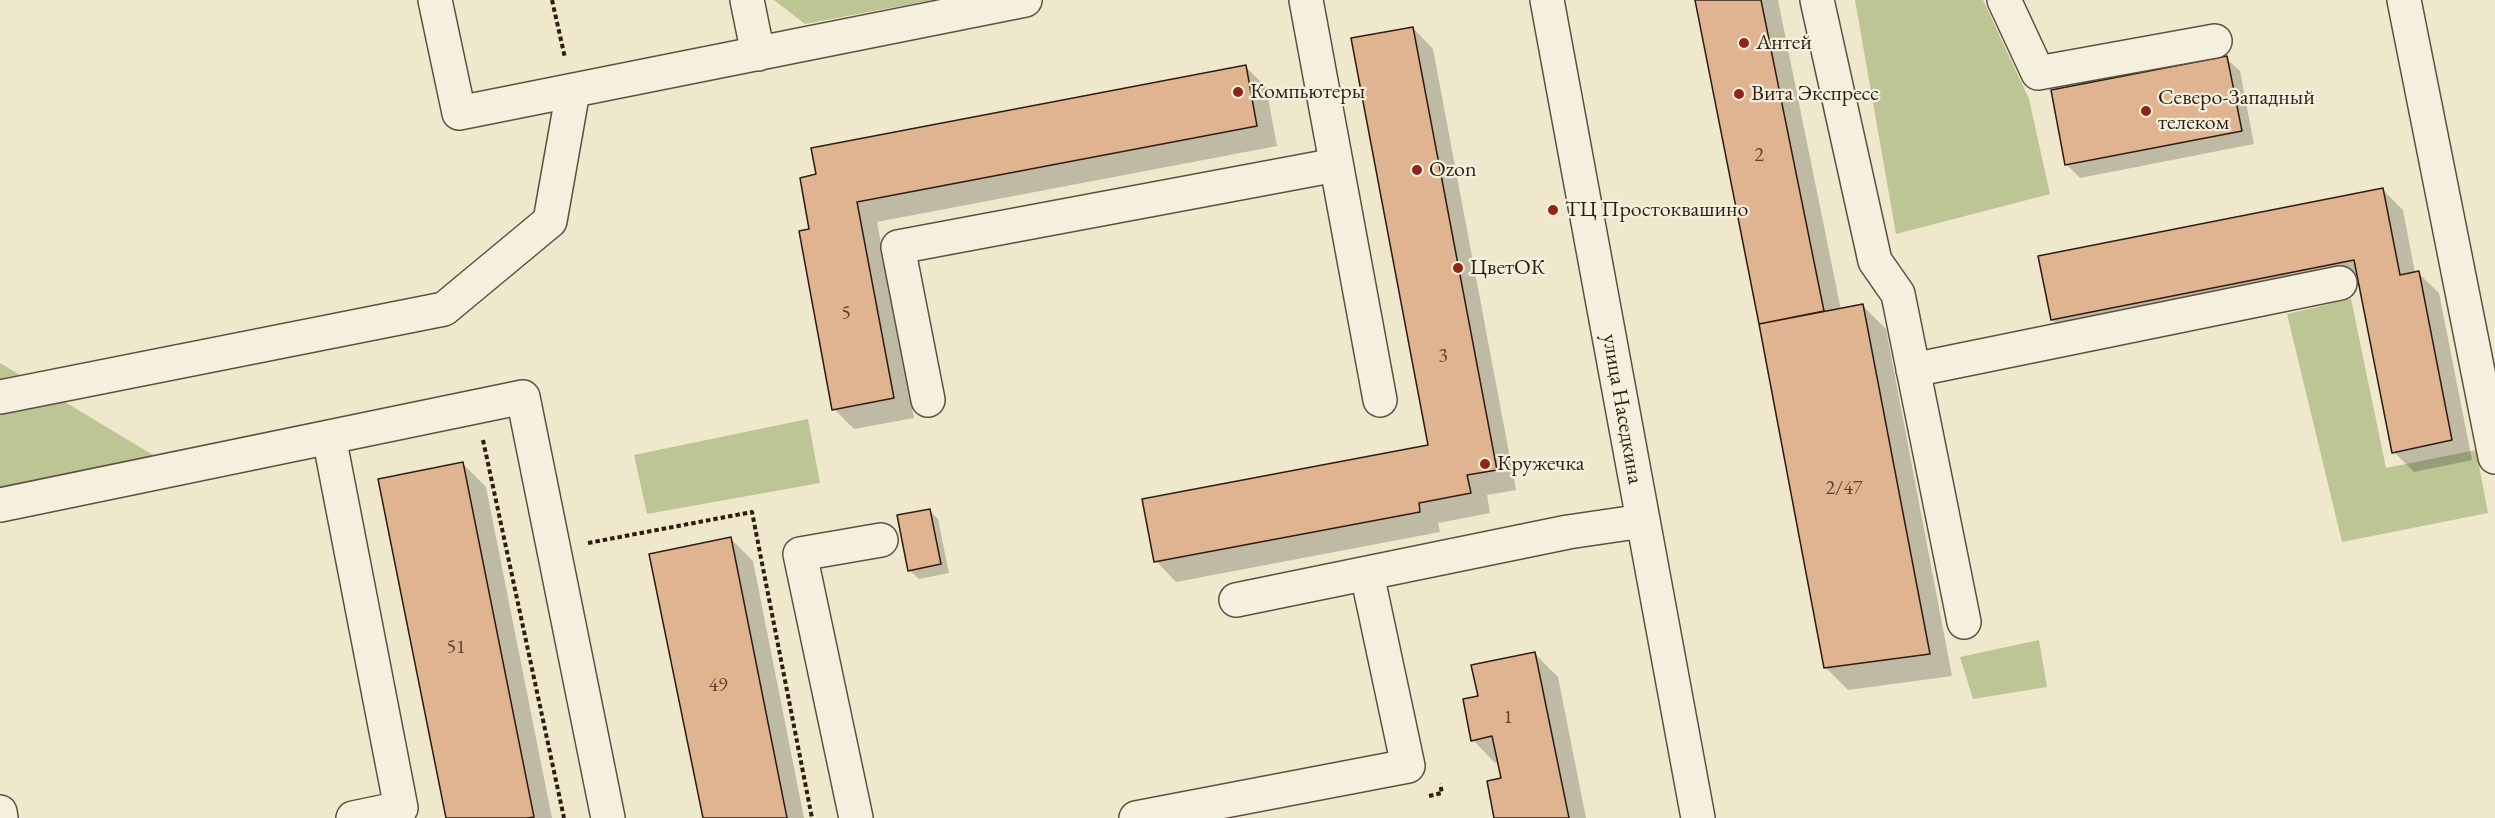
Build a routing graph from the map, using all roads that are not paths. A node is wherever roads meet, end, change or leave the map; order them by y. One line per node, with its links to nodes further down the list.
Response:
1 (435, 0): 11 (street)
2 (747, 0): 10 (street)
3 (1025, 0): 10 (street)
4 (1306, 0): 12 (street)
5 (1547, 0): 22 (street, улица Наседкина)
6 (1817, 0): 15 (street)
7 (2004, 0): 9 (street)
8 (2404, 0): 14 (street)
9 (2215, 41)
10 (758, 54): 11 (street)
11 (573, 91): 16 (street)
12 (1336, 165): 17 (street); 18 (street)
13 (2340, 283): 15 (street)
14 (2486, 359): 20 (street)
15 (1913, 370): 26 (street)
16 (0, 397)
17 (928, 400)
18 (1380, 400)
19 (329, 437): 21 (street); 29 (street); 30 (street)
20 (2495, 457)
21 (0, 505)
22 (1643, 521): 24 (street); 33 (street, улица Наседкина)
23 (881, 540): 31 (street)
24 (1367, 574): 25 (street); 32 (street)
25 (1236, 600)
26 (1964, 622)
27 (0, 812): 28 (street)
28 (1, 818)
29 (353, 818)
30 (608, 818)
31 (856, 818)
32 (1136, 818)
33 (1698, 818)

